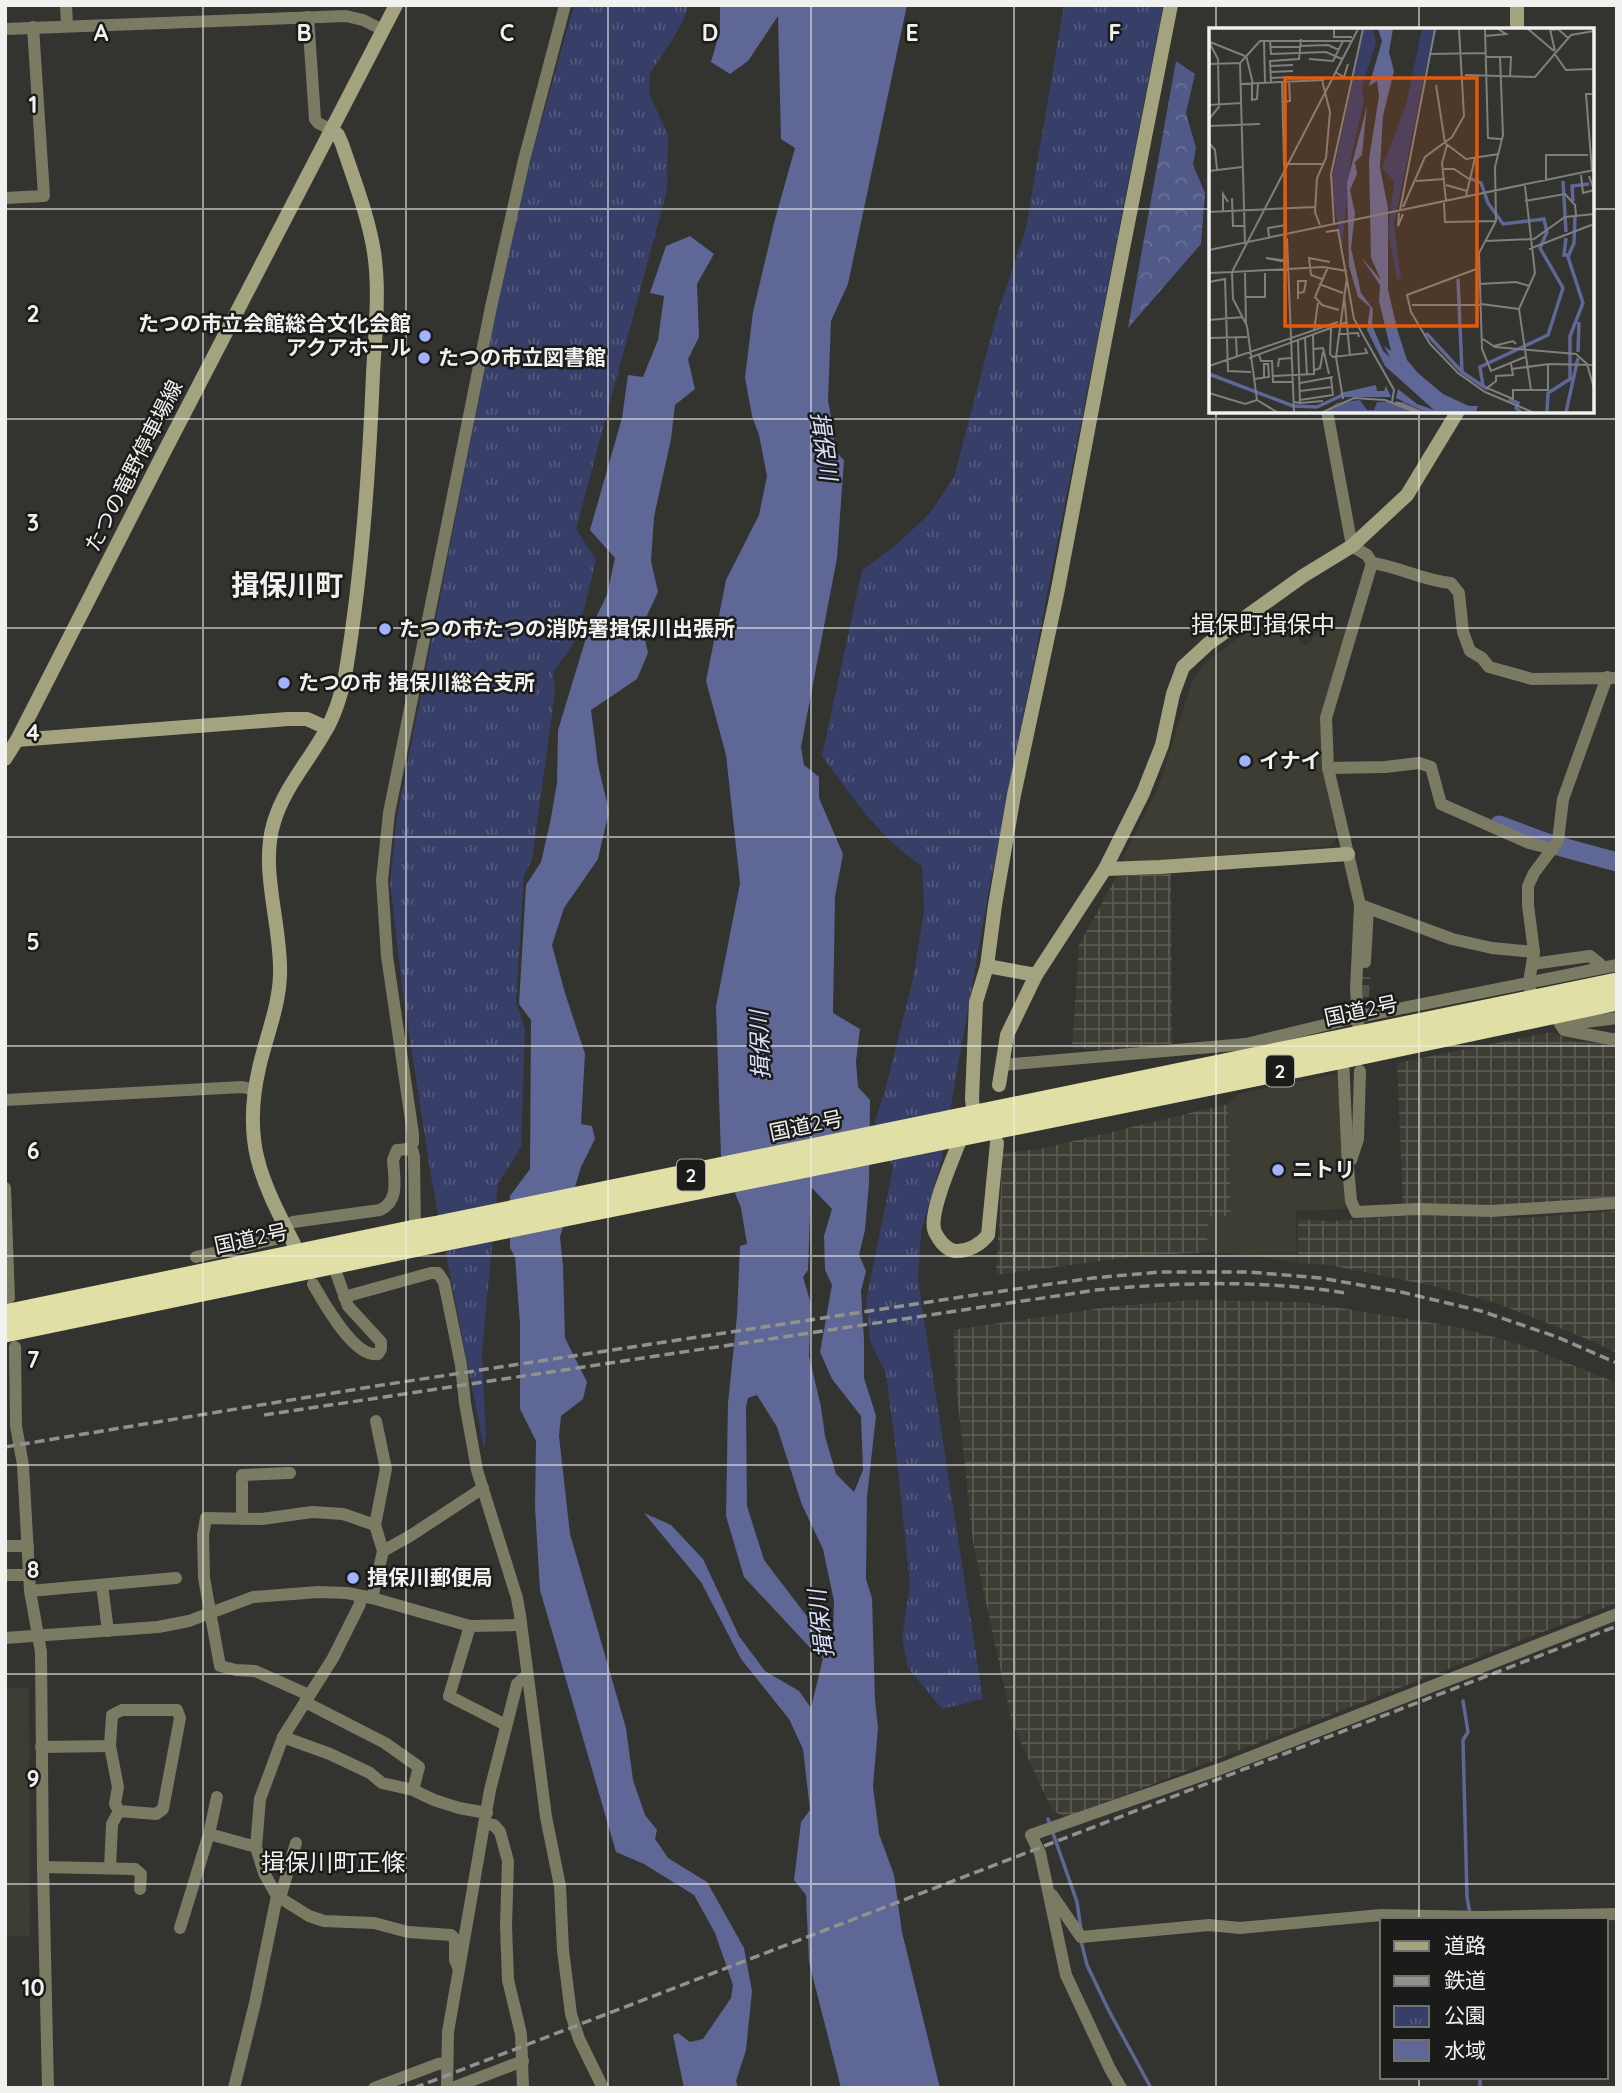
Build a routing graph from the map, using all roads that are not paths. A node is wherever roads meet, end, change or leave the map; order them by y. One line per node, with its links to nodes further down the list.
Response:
1 (66, 5): 7 (street)
2 (396, 5): 11 (street, たつの竜野停車場線)
3 (565, 5): 48 (street)
4 (1171, 5): 30 (street)
5 (1517, 5): 9 (street)
6 (308, 18): 7 (street); 11 (street); 12 (street)
7 (67, 25): 8 (street)
8 (33, 27): 10 (street); 13 (street)
9 (1517, 28)
10 (5, 29)
11 (383, 30): 12 (street, たつの竜野停車場線)
12 (332, 130): 19 (street); 20 (street, たつの竜野停車場線)
13 (5, 198)
14 (1327, 413): 16 (street)
15 (1457, 413): 16 (street)
16 (1352, 546): 17 (street); 25 (street)
17 (1372, 563): 18 (street); 22 (street)
18 (1612, 678): 23 (street)
19 (327, 728): 20 (street); 43 (street)
20 (11, 737): 21 (street, たつの竜野停車場線)
21 (5, 759)
22 (1328, 768): 23 (street); 24 (street)
23 (1553, 849): 27 (street)
24 (1348, 854): 25 (street); 26 (street)
25 (1105, 869): 31 (street)
26 (1364, 906): 27 (street); 32 (street); 38 (street)
27 (1533, 958): 28 (street); 34 (street)
28 (1600, 964)
29 (1617, 964): 34 (street)
30 (987, 966): 31 (street); 45 (street)
31 (1036, 975): 40 (street)
32 (1364, 977)
33 (1617, 983): 34 (highway, 国道2号 / 2)
34 (1531, 991): 38 (highway, 国道2号 / 2)
35 (1617, 999): 36 (highway, 国道2号 / 2)
36 (1557, 1018): 37 (street); 39 (street); 41 (highway, 国道2号 / 2)
37 (1617, 1018)
38 (1358, 1027): 40 (street); 45 (highway, 国道2号 / 2)
39 (1617, 1039)
40 (1002, 1065): 42 (street)
41 (1352, 1065): 46 (highway, 国道2号 / 2); 49 (street); 49 (street)
42 (999, 1085)
43 (254, 1090): 44 (street); 53 (street)
44 (5, 1100)
45 (974, 1117): 46 (highway, 国道2号 / 2)
46 (949, 1132): 47 (street); 54 (highway, 国道2号 / 2)
47 (997, 1143)
48 (409, 1149): 52 (street); 53 (street)
49 (1348, 1167): 51 (street)
50 (5, 1188): 55 (street)
51 (1617, 1203)
52 (415, 1230): 54 (highway, 国道2号 / 2); 60 (highway, 国道2号 / 2)
53 (289, 1234): 56 (street)
54 (440, 1234): 57 (highway, 国道2号 / 2)
55 (6, 1239): 60 (street)
56 (196, 1257)
57 (333, 1264): 59 (street); 61 (highway, 国道2号 / 2)
58 (313, 1284): 59 (street)
59 (344, 1297): 64 (street)
60 (7, 1306)
61 (10, 1339): 68 (street)
62 (376, 1421): 66 (street)
63 (290, 1474): 65 (street)
64 (483, 1488): 69 (street); 78 (street)
65 (242, 1519): 66 (street); 76 (street)
66 (375, 1525): 69 (street)
67 (5, 1546): 68 (street)
68 (28, 1546): 71 (street)
69 (383, 1551): 75 (street)
70 (5, 1575): 71 (street)
71 (30, 1575): 74 (street)
72 (176, 1578): 73 (street)
73 (102, 1585): 74 (street); 80 (street)
74 (30, 1591): 81 (street)
75 (367, 1597): 76 (street); 79 (street); 84 (street)
76 (211, 1614): 80 (street); 84 (street)
77 (1617, 1614): 99 (street)
78 (521, 1625): 79 (street); 83 (street)
79 (470, 1626): 85 (street)
80 (108, 1631): 81 (street)
81 (39, 1637): 82 (street); 88 (street)
82 (5, 1638)
83 (527, 1675): 85 (street); 111 (street)
84 (307, 1698): 86 (street); 89 (street)
85 (506, 1724): 92 (street)
86 (283, 1738): 89 (street); 95 (street)
87 (110, 1746): 88 (street); 91 (street); 91 (street)
88 (41, 1747): 96 (street)
89 (413, 1790): 92 (street)
90 (217, 1797): 93 (street)
91 (119, 1811): 97 (street)
92 (486, 1819): 103 (street); 104 (street)
93 (209, 1834): 95 (street); 102 (street)
94 (296, 1843): 100 (street)
95 (256, 1847): 100 (street)
96 (43, 1867): 97 (street); 106 (street)
97 (110, 1868): 98 (street)
98 (140, 1889)
99 (1048, 1889): 101 (street); 112 (street)
100 (278, 1897): 103 (street); 107 (street)
101 (1617, 1914)
102 (180, 1928)
103 (458, 1969): 105 (street)
104 (523, 2061): 109 (street); 110 (street)
105 (446, 2063): 108 (street); 109 (street)
106 (48, 2088)
107 (234, 2088)
108 (374, 2088)
109 (449, 2088)
110 (523, 2088)
111 (603, 2088)
112 (1121, 2088)

